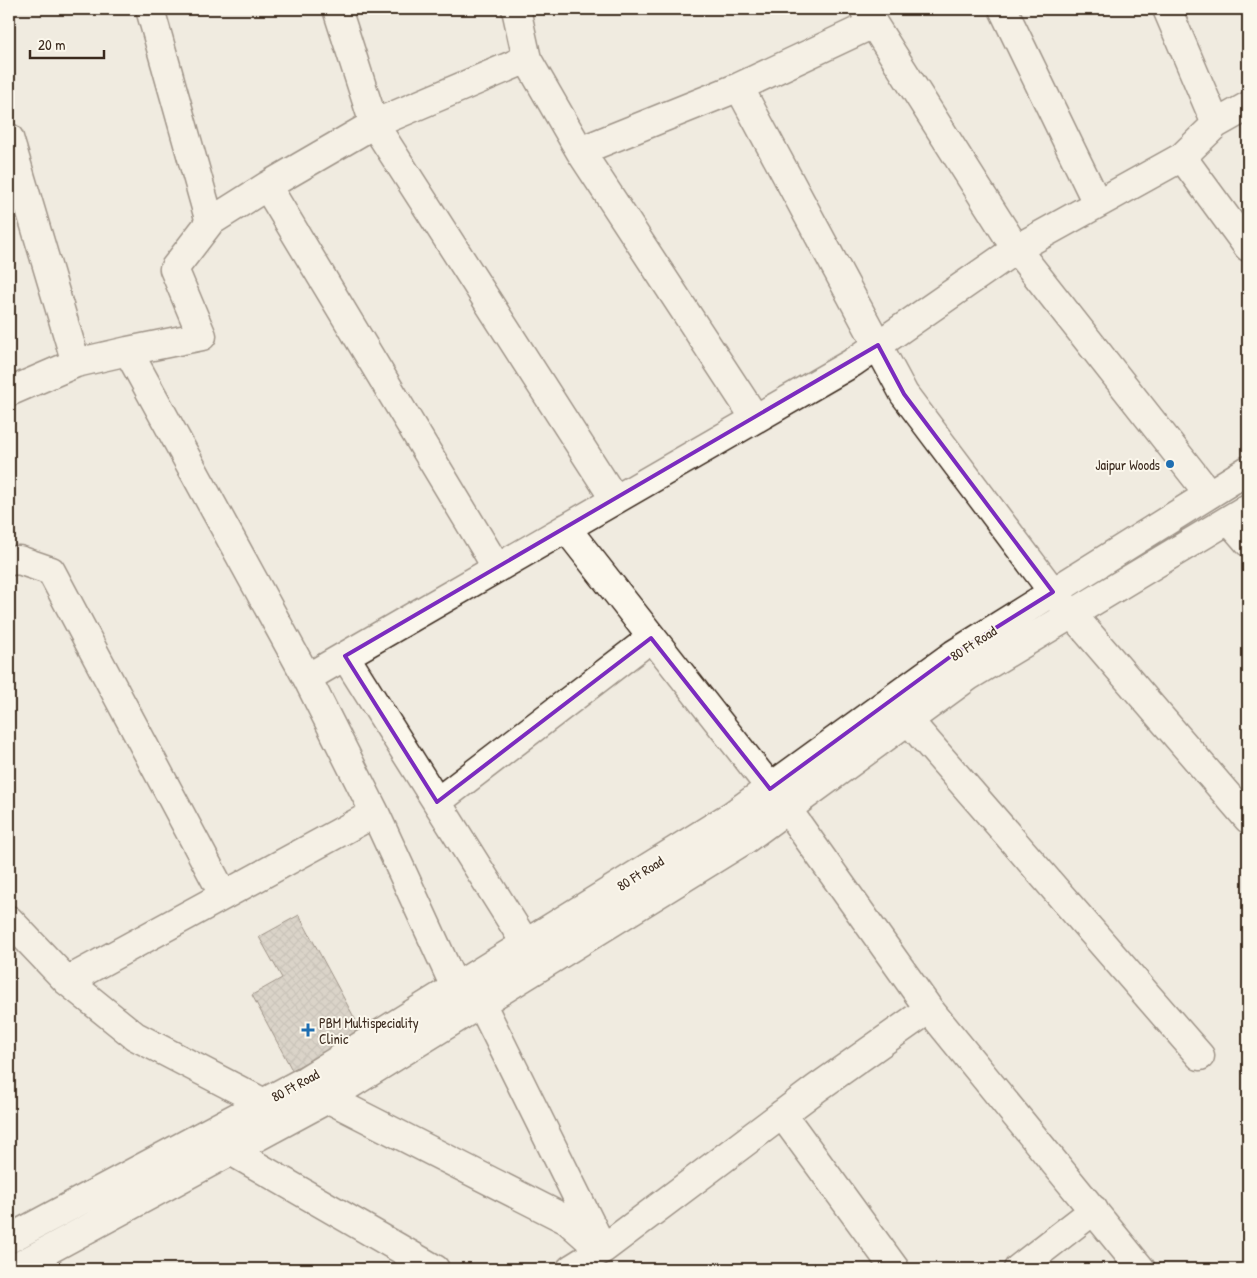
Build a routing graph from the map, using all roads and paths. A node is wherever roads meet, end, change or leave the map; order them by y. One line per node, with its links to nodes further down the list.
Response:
1 (150, 9): 17 (street)
2 (337, 9): 10 (street)
3 (516, 9): 7 (street)
4 (1003, 9): 16 (street)
5 (1167, 9): 11 (street)
6 (869, 16): 8 (street); 19 (street)
7 (527, 59): 10 (street); 13 (street)
8 (739, 88): 13 (street); 20 (street)
9 (1248, 106): 11 (street)
10 (374, 124): 15 (street); 27 (street)
11 (1216, 124): 14 (street)
12 (9, 138): 22 (street)
13 (580, 152): 24 (street)
14 (1182, 157): 16 (street); 18 (street)
15 (267, 186): 17 (street); 32 (street)
16 (1097, 203): 19 (street)
17 (210, 222): 21 (street)
18 (1248, 247)
19 (1016, 249): 20 (street); 26 (street)
20 (878, 345): 24 (street); 33 (street)
21 (128, 351): 22 (street); 37 (street)
22 (76, 363): 23 (street)
23 (9, 392)
24 (755, 418): 27 (street)
25 (1248, 470): 26 (street, 80 Ft Road)
26 (1209, 494): 33 (street, 80 Ft Road)
27 (615, 500): 29 (street)
28 (1239, 514): 30 (street); 34 (street, 80 Ft Road)
29 (566, 528): 32 (street); 35 (street)
30 (1248, 542)
31 (9, 561): 43 (street)
32 (498, 568): 36 (street)
33 (1053, 592): 34 (street); 39 (street, 80 Ft Road)
34 (1072, 614): 38 (street, 80 Ft Road); 42 (street)
35 (651, 638): 39 (street); 40 (street)
36 (345, 656): 37 (street); 40 (street)
37 (307, 678): 41 (street)
38 (908, 720): 39 (street, 80 Ft Road); 50 (street)
39 (778, 799): 45 (street, 80 Ft Road); 48 (street, 80 Ft Road); 49 (street)
40 (437, 802): 45 (street)
41 (375, 813): 43 (street); 47 (street)
42 (1248, 819)
43 (223, 894): 46 (street)
44 (10, 925): 46 (street)
45 (526, 944): 47 (street, 80 Ft Road)
46 (67, 981): 52 (street)
47 (455, 988): 52 (street, 80 Ft Road)
48 (481, 1003): 51 (street, 80 Ft Road); 57 (street)
49 (929, 1009): 53 (street); 55 (street)
50 (1200, 1056)
51 (327, 1098): 54 (street, 80 Ft Road); 57 (street)
52 (264, 1102): 56 (street, 80 Ft Road)
53 (782, 1114): 57 (street); 60 (street)
54 (230, 1151): 58 (street, 80 Ft Road); 59 (street)
55 (1094, 1210): 61 (street); 62 (street)
56 (9, 1239)
57 (590, 1260)
58 (14, 1269)
59 (435, 1269)
60 (895, 1269)
61 (1018, 1269)
62 (1141, 1269)

